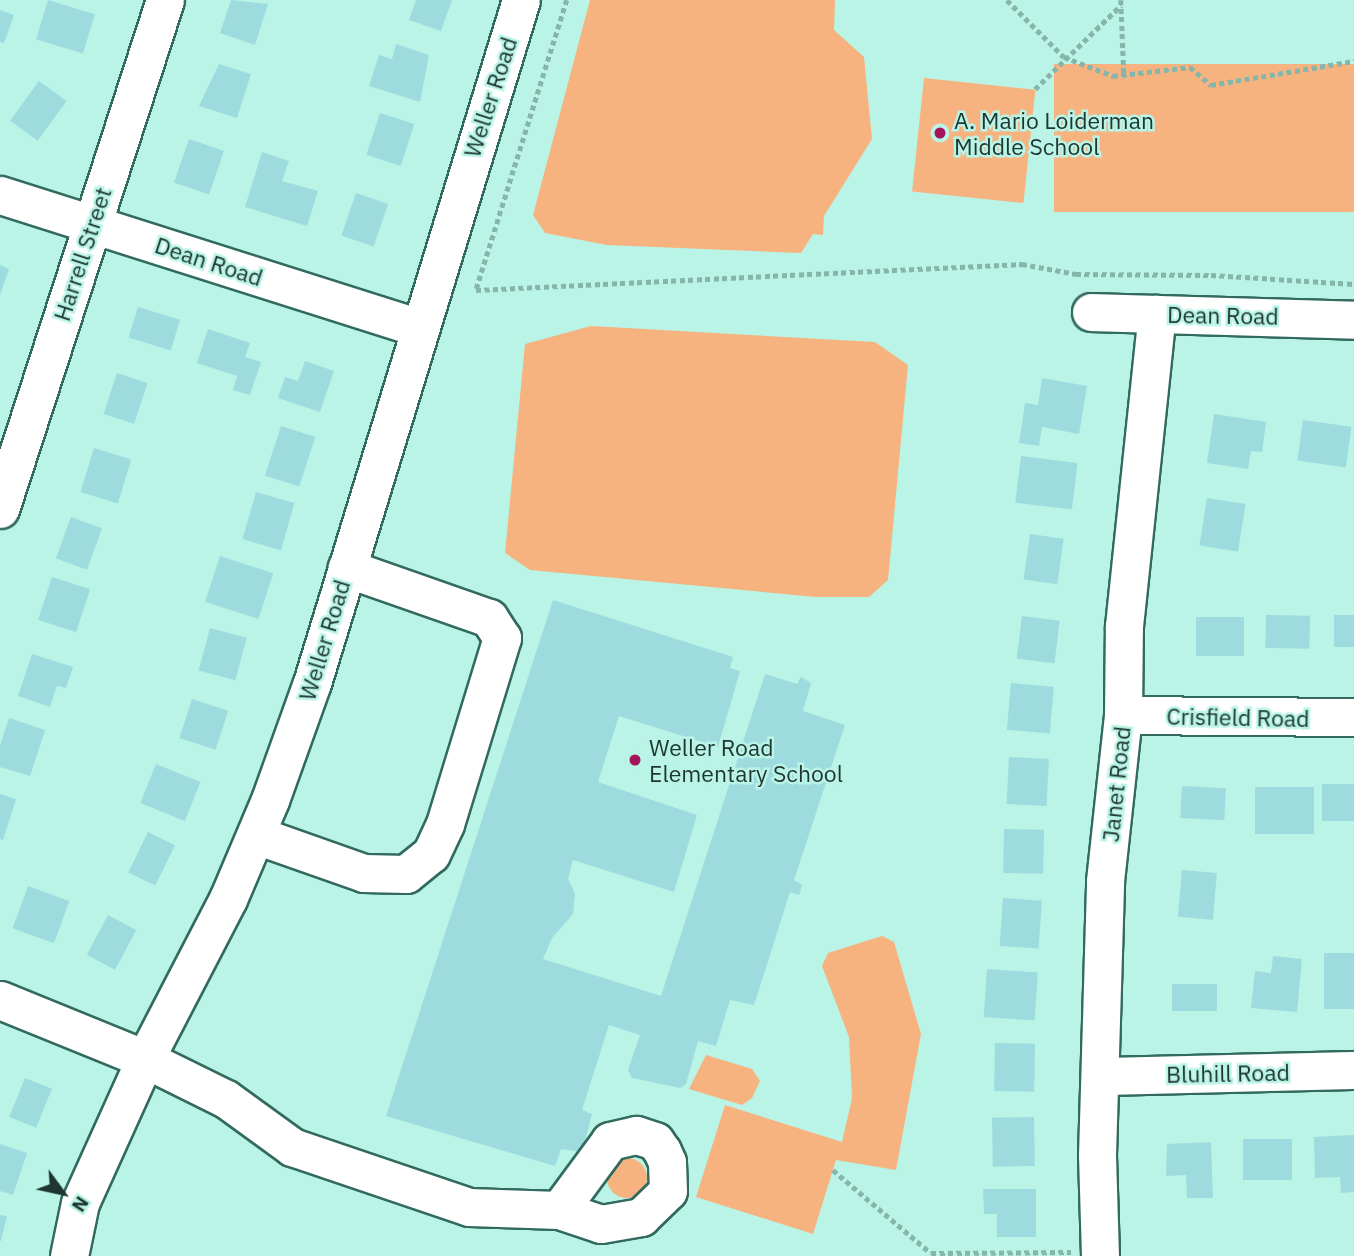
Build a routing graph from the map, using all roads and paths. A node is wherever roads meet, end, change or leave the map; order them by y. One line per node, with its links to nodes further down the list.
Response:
1 (165, 0): 11 (street, Harrell Street)
2 (521, 0): 16 (street, Weller Road)
3 (567, 0): 12 (path)
4 (1007, 0): 6 (path)
5 (1121, 3): 6 (path); 8 (path)
6 (1064, 57): 8 (path); 9 (path)
7 (1354, 61): 8 (path)
8 (1124, 76)
9 (1035, 89)
10 (0, 195): 11 (street, Dean Road)
11 (92, 223): 16 (street, Dean Road); 17 (street, Harrell Street)
12 (1354, 284)
13 (1091, 312): 14 (street, Dean Road)
14 (1157, 314): 15 (street, Dean Road); 19 (street, Janet Road)
15 (1354, 320)
16 (417, 327): 18 (street, Weller Road)
17 (0, 509)
18 (346, 568): 21 (street, Weller Road); 21 (street)
19 (1123, 715): 20 (street, Crisfield Road); 25 (street, Janet Road)
20 (1354, 717)
21 (256, 835): 23 (street, Weller Road)
22 (0, 1000): 23 (street)
23 (145, 1059): 27 (street); 29 (street, Weller Road)
24 (1354, 1070): 25 (street, Bluhill Road)
25 (1103, 1076): 28 (street, Janet Road)
26 (833, 1170): 28 (path)
27 (559, 1210)
28 (1086, 1254)
29 (69, 1256)

